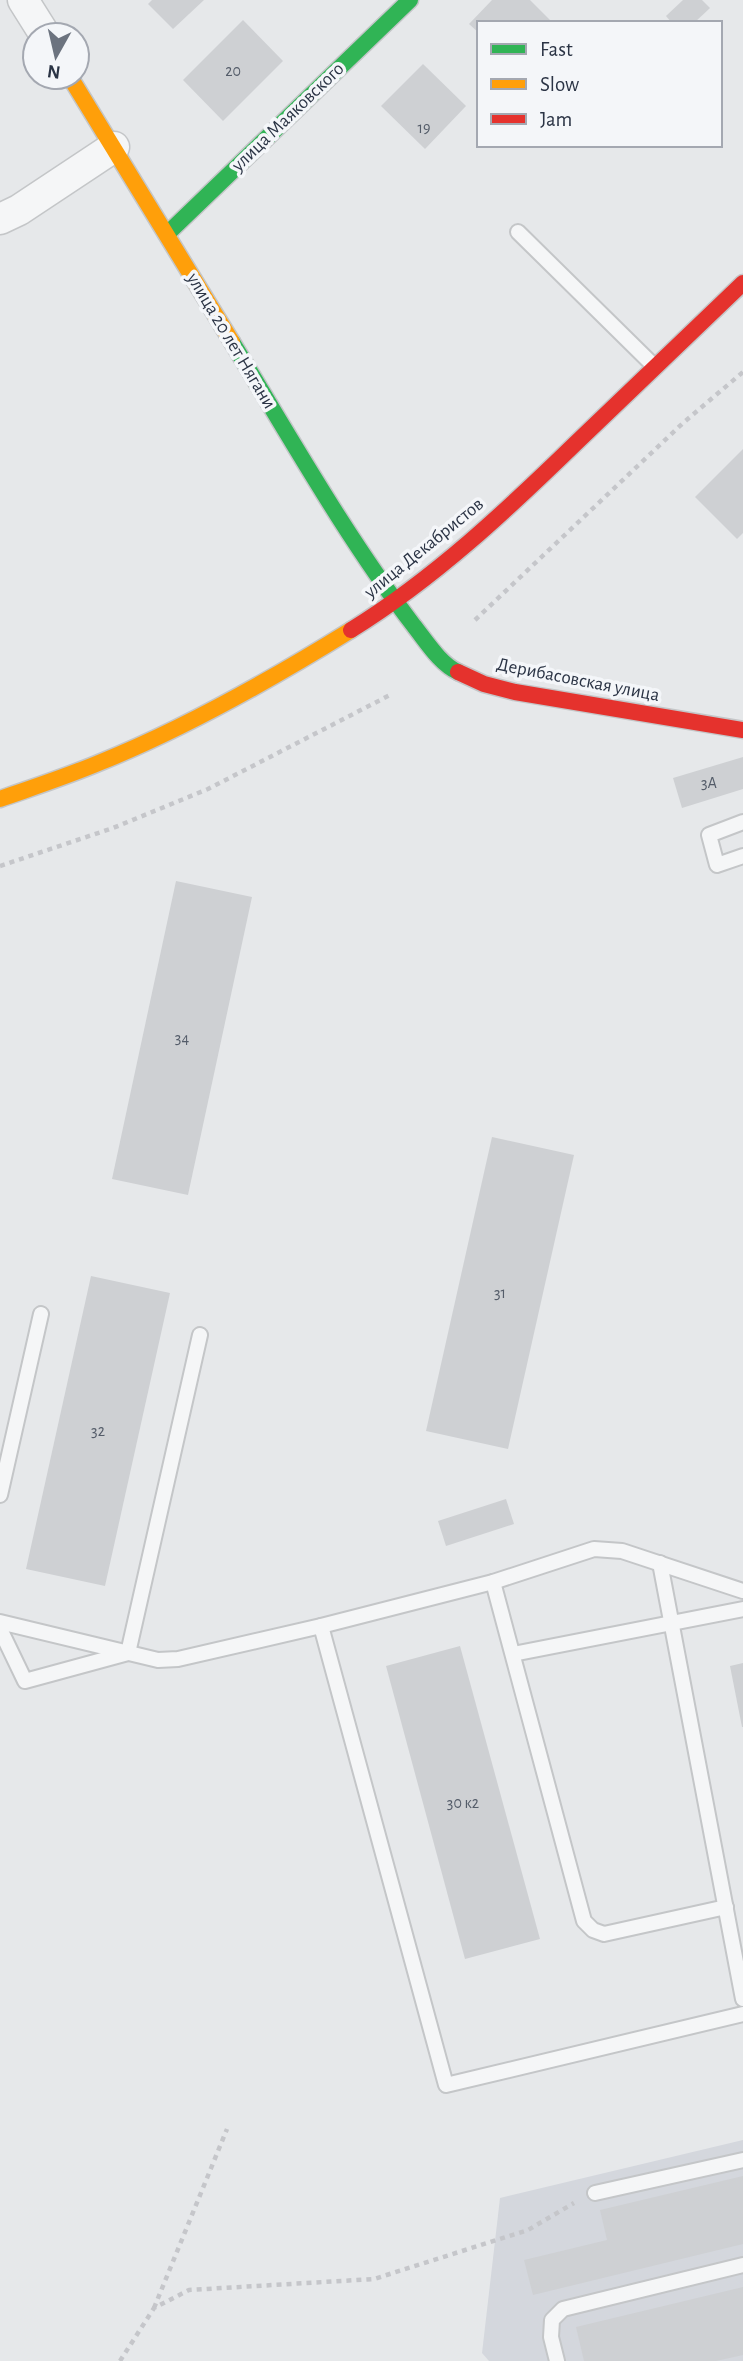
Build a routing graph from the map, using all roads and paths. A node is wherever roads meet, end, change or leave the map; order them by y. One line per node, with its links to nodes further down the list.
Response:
1 (23, 0): 3 (street)
2 (410, 0): 8 (street, улица Маяковского)
3 (36, 21)
4 (80, 91): 5 (street, улица 20 лет Нягани)
5 (114, 147): 6 (street); 8 (street, улица 20 лет Нягани)
6 (0, 219)
7 (518, 232): 10 (lane)
8 (167, 234): 12 (street, улица 20 лет Нягани)
9 (743, 283): 10 (street, улица Декабристов)
10 (654, 366): 12 (street, улица Декабристов)
11 (743, 372): 13 (path)
12 (396, 602): 15 (street, Дерибасовская улица); 16 (street, улица Декабристов)
13 (475, 620)
14 (390, 695): 19 (path)
15 (743, 730)
16 (0, 799)
17 (743, 822): 18 (lane)
18 (743, 856)
19 (0, 866)
20 (41, 1314): 22 (lane)
21 (200, 1335): 31 (lane)
22 (0, 1495)
23 (660, 1563): 24 (lane); 25 (lane); 28 (lane)
24 (494, 1581): 29 (lane); 32 (lane)
25 (743, 1591)
26 (743, 1609): 28 (lane)
27 (0, 1622): 31 (lane)
28 (672, 1623): 32 (lane); 33 (lane)
29 (321, 1626): 31 (lane); 35 (lane)
30 (0, 1629): 31 (lane)
31 (128, 1653)
32 (513, 1654): 33 (lane)
33 (726, 1907): 34 (lane)
34 (743, 1999)
35 (743, 2014)
36 (228, 2129): 40 (path)
37 (743, 2160): 38 (lane)
38 (595, 2193): 40 (path)
39 (743, 2265): 42 (lane)
40 (154, 2308): 41 (path)
41 (120, 2360)
42 (557, 2361)

